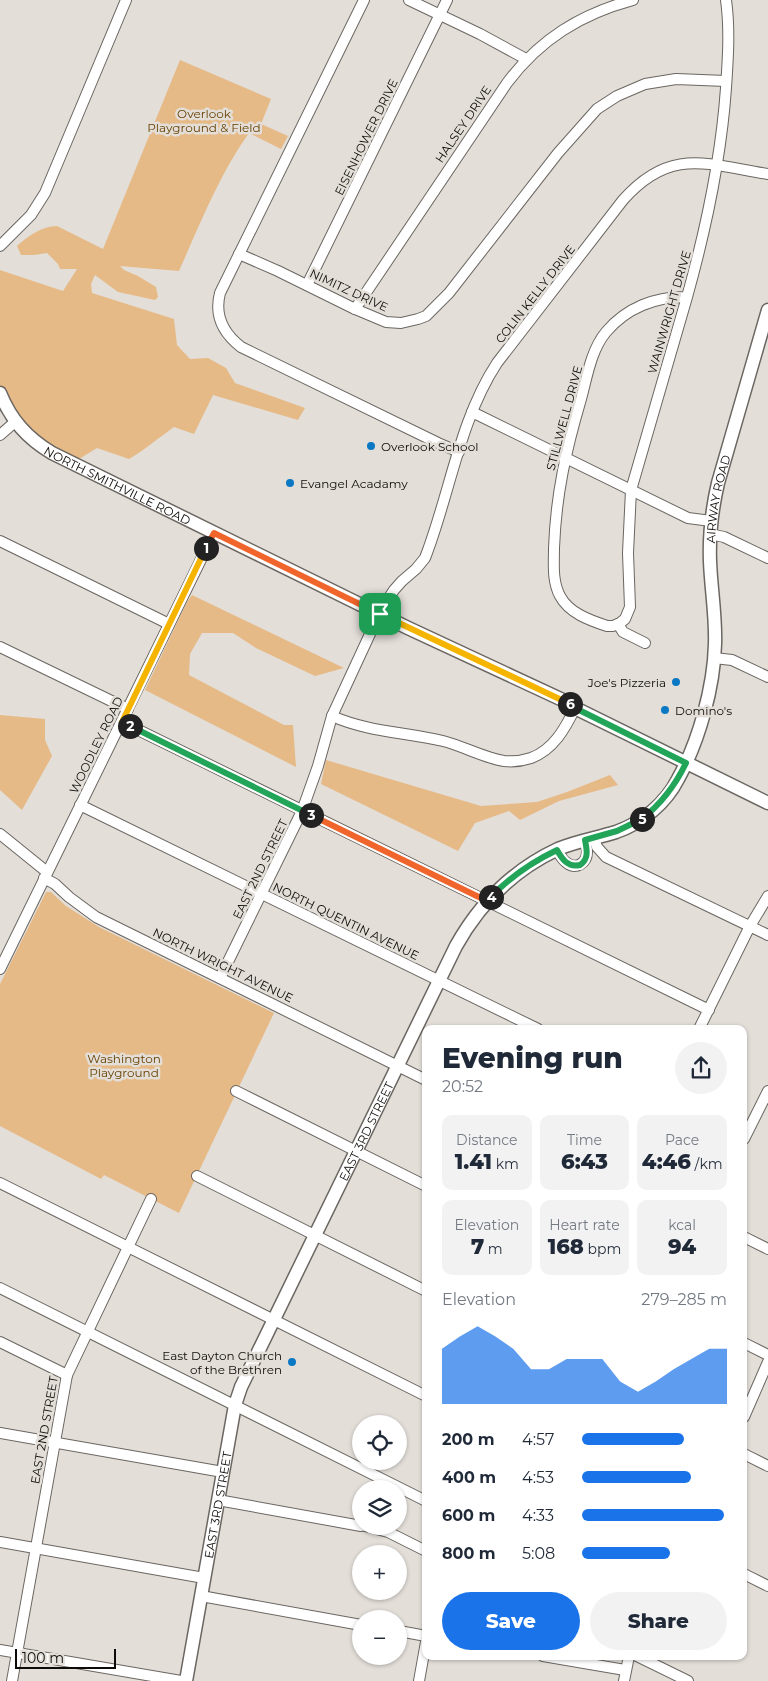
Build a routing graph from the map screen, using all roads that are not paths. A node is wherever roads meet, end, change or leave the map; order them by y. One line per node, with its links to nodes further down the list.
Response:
1 (126, 0): 12 (street)
2 (364, 0): 13 (street)
3 (409, 0): 7 (street)
4 (447, 0): 7 (street, EISENHOWER DRIVE)
5 (633, 0): 8 (street, HALSEY DRIVE)
6 (726, 0): 9 (street, WAINWRIGHT DRIVE)
7 (440, 15): 8 (street); 14 (street, EISENHOWER DRIVE)
8 (526, 60): 16 (street, HALSEY DRIVE)
9 (726, 81): 10 (street, WAINWRIGHT DRIVE); 16 (street, NIMITZ DRIVE)
10 (717, 166): 11 (street, COLIN KELLY DRIVE); 15 (street, WAINWRIGHT DRIVE); 19 (street, COLIN KELLY DRIVE)
11 (768, 174)
12 (0, 246)
13 (239, 254): 14 (street, NIMITZ DRIVE); 22 (street)
14 (307, 285): 16 (street, NIMITZ DRIVE)
15 (686, 297): 23 (street, STILLWELL DRIVE); 24 (street, WAINWRIGHT DRIVE)
16 (355, 309)
17 (768, 310): 25 (main road, AIRWAY ROAD)
18 (0, 393): 20 (main road, NORTH SMITHVILLE ROAD)
19 (472, 412): 22 (street, COLIN KELLY DRIVE); 23 (street)
20 (15, 422): 21 (street); 26 (main road, NORTH SMITHVILLE ROAD)
21 (0, 435)
22 (459, 452): 28 (street, COLIN KELLY DRIVE)
23 (565, 458): 24 (street); 32 (street, STILLWELL DRIVE)
24 (631, 490): 25 (street); 32 (street, WAINWRIGHT DRIVE)
25 (710, 528): 29 (street); 35 (main road, AIRWAY ROAD)
26 (214, 533): 30 (main road, NORTH SMITHVILLE ROAD); 31 (street, WOODLEY ROAD)
27 (0, 541): 31 (street)
28 (424, 558): 30 (street, EAST 2ND STREET)
29 (768, 558)
30 (380, 614): 38 (main road, NORTH SMITHVILLE ROAD); 40 (street, EAST 2ND STREET)
31 (169, 624): 39 (street, WOODLEY ROAD)
32 (618, 624): 33 (street)
33 (645, 643)
34 (0, 647): 39 (street)
35 (714, 658): 36 (street); 37 (main road, AIRWAY ROAD)
36 (768, 677)
37 (708, 693): 42 (main road, EAST 3RD STREET)
38 (575, 708): 40 (street); 42 (main road, NORTH SMITHVILLE ROAD)
39 (128, 709): 41 (street, WOODLEY ROAD)
40 (332, 716): 45 (street, EAST 2ND STREET)
41 (122, 722): 44 (street, WOODLEY ROAD); 45 (street)
42 (686, 763): 43 (main road, NORTH SMITHVILLE ROAD); 47 (main road, EAST 3RD STREET)
43 (768, 803)
44 (80, 805): 49 (street, WOODLEY ROAD); 50 (street, NORTH QUENTIN AVENUE)
45 (302, 811): 50 (street, EAST 2ND STREET); 52 (street)
46 (0, 834): 49 (street, NORTH WRIGHT AVENUE)
47 (589, 839): 48 (main road, EAST 3RD STREET); 48 (street); 53 (street)
48 (557, 850): 52 (main road, EAST 3RD STREET)
49 (46, 875): 55 (street, WOODLEY ROAD); 57 (street, NORTH WRIGHT AVENUE)
50 (261, 893): 57 (street, EAST 2ND STREET); 58 (street, NORTH QUENTIN AVENUE)
51 (768, 896): 53 (street)
52 (487, 901): 58 (main road, EAST 3RD STREET); 59 (street)
53 (750, 926): 54 (street); 59 (street)
54 (768, 936)
55 (2, 957): 56 (street, WOODLEY ROAD)
56 (0, 969)
57 (220, 978): 62 (street, NORTH WRIGHT AVENUE)
58 (439, 980): 60 (street, NORTH QUENTIN AVENUE); 62 (main road, EAST 3RD STREET)
59 (709, 1010): 61 (street)
60 (530, 1025)
61 (701, 1025)
62 (397, 1066): 63 (street, NORTH WRIGHT AVENUE); 67 (main road, EAST 3RD STREET)
63 (422, 1078)
64 (768, 1091): 66 (street)
65 (236, 1092): 67 (street)
66 (747, 1133)
67 (356, 1150): 70 (street); 72 (main road, EAST 3RD STREET)
68 (197, 1176): 72 (street)
69 (0, 1183): 74 (street)
70 (422, 1184)
71 (151, 1199): 74 (street, EAST 2ND STREET)
72 (315, 1235): 76 (street); 78 (main road, EAST 3RD STREET)
73 (747, 1238): 75 (street)
74 (128, 1247): 78 (street); 79 (street, EAST 2ND STREET)
75 (768, 1249)
76 (422, 1289)
77 (0, 1290): 79 (street)
78 (274, 1320): 85 (street); 86 (main road, EAST 3RD STREET)
79 (87, 1332): 84 (street, EAST 2ND STREET); 86 (street)
80 (0, 1342): 84 (street)
81 (747, 1344): 82 (street)
82 (768, 1355)
83 (768, 1362): 87 (street)
84 (67, 1375): 89 (street, EAST 2ND STREET)
85 (422, 1394)
86 (235, 1405): 92 (main road, EAST 3RD STREET); 93 (street)
87 (747, 1410)
88 (0, 1433): 89 (street)
89 (54, 1443): 92 (street); 98 (street, EAST 2ND STREET)
90 (747, 1456): 91 (street)
91 (768, 1466)
92 (223, 1472): 94 (main road, EAST 3RD STREET)
93 (422, 1499)
94 (218, 1500): 95 (street); 101 (main road, EAST 3RD STREET)
95 (352, 1524)
96 (394, 1535): 99 (street)
97 (0, 1542): 98 (street)
98 (36, 1548): 101 (street); 108 (street, EAST 2ND STREET)
99 (422, 1549)
100 (747, 1576): 102 (street)
101 (204, 1578): 103 (main road, EAST 3RD STREET)
102 (768, 1586)
103 (201, 1596): 104 (street); 116 (main road, EAST 3RD STREET)
104 (352, 1623)
105 (407, 1632): 106 (street)
106 (422, 1635)
107 (0, 1650): 108 (street)
108 (17, 1652): 114 (street, EAST 2ND STREET); 115 (street)
109 (423, 1660): 117 (street)
110 (559, 1660): 113 (street)
111 (628, 1660): 113 (street)
112 (645, 1660): 118 (street)
113 (625, 1676)
114 (12, 1681)
115 (181, 1681)
116 (186, 1681)
117 (419, 1681)
118 (688, 1681)

